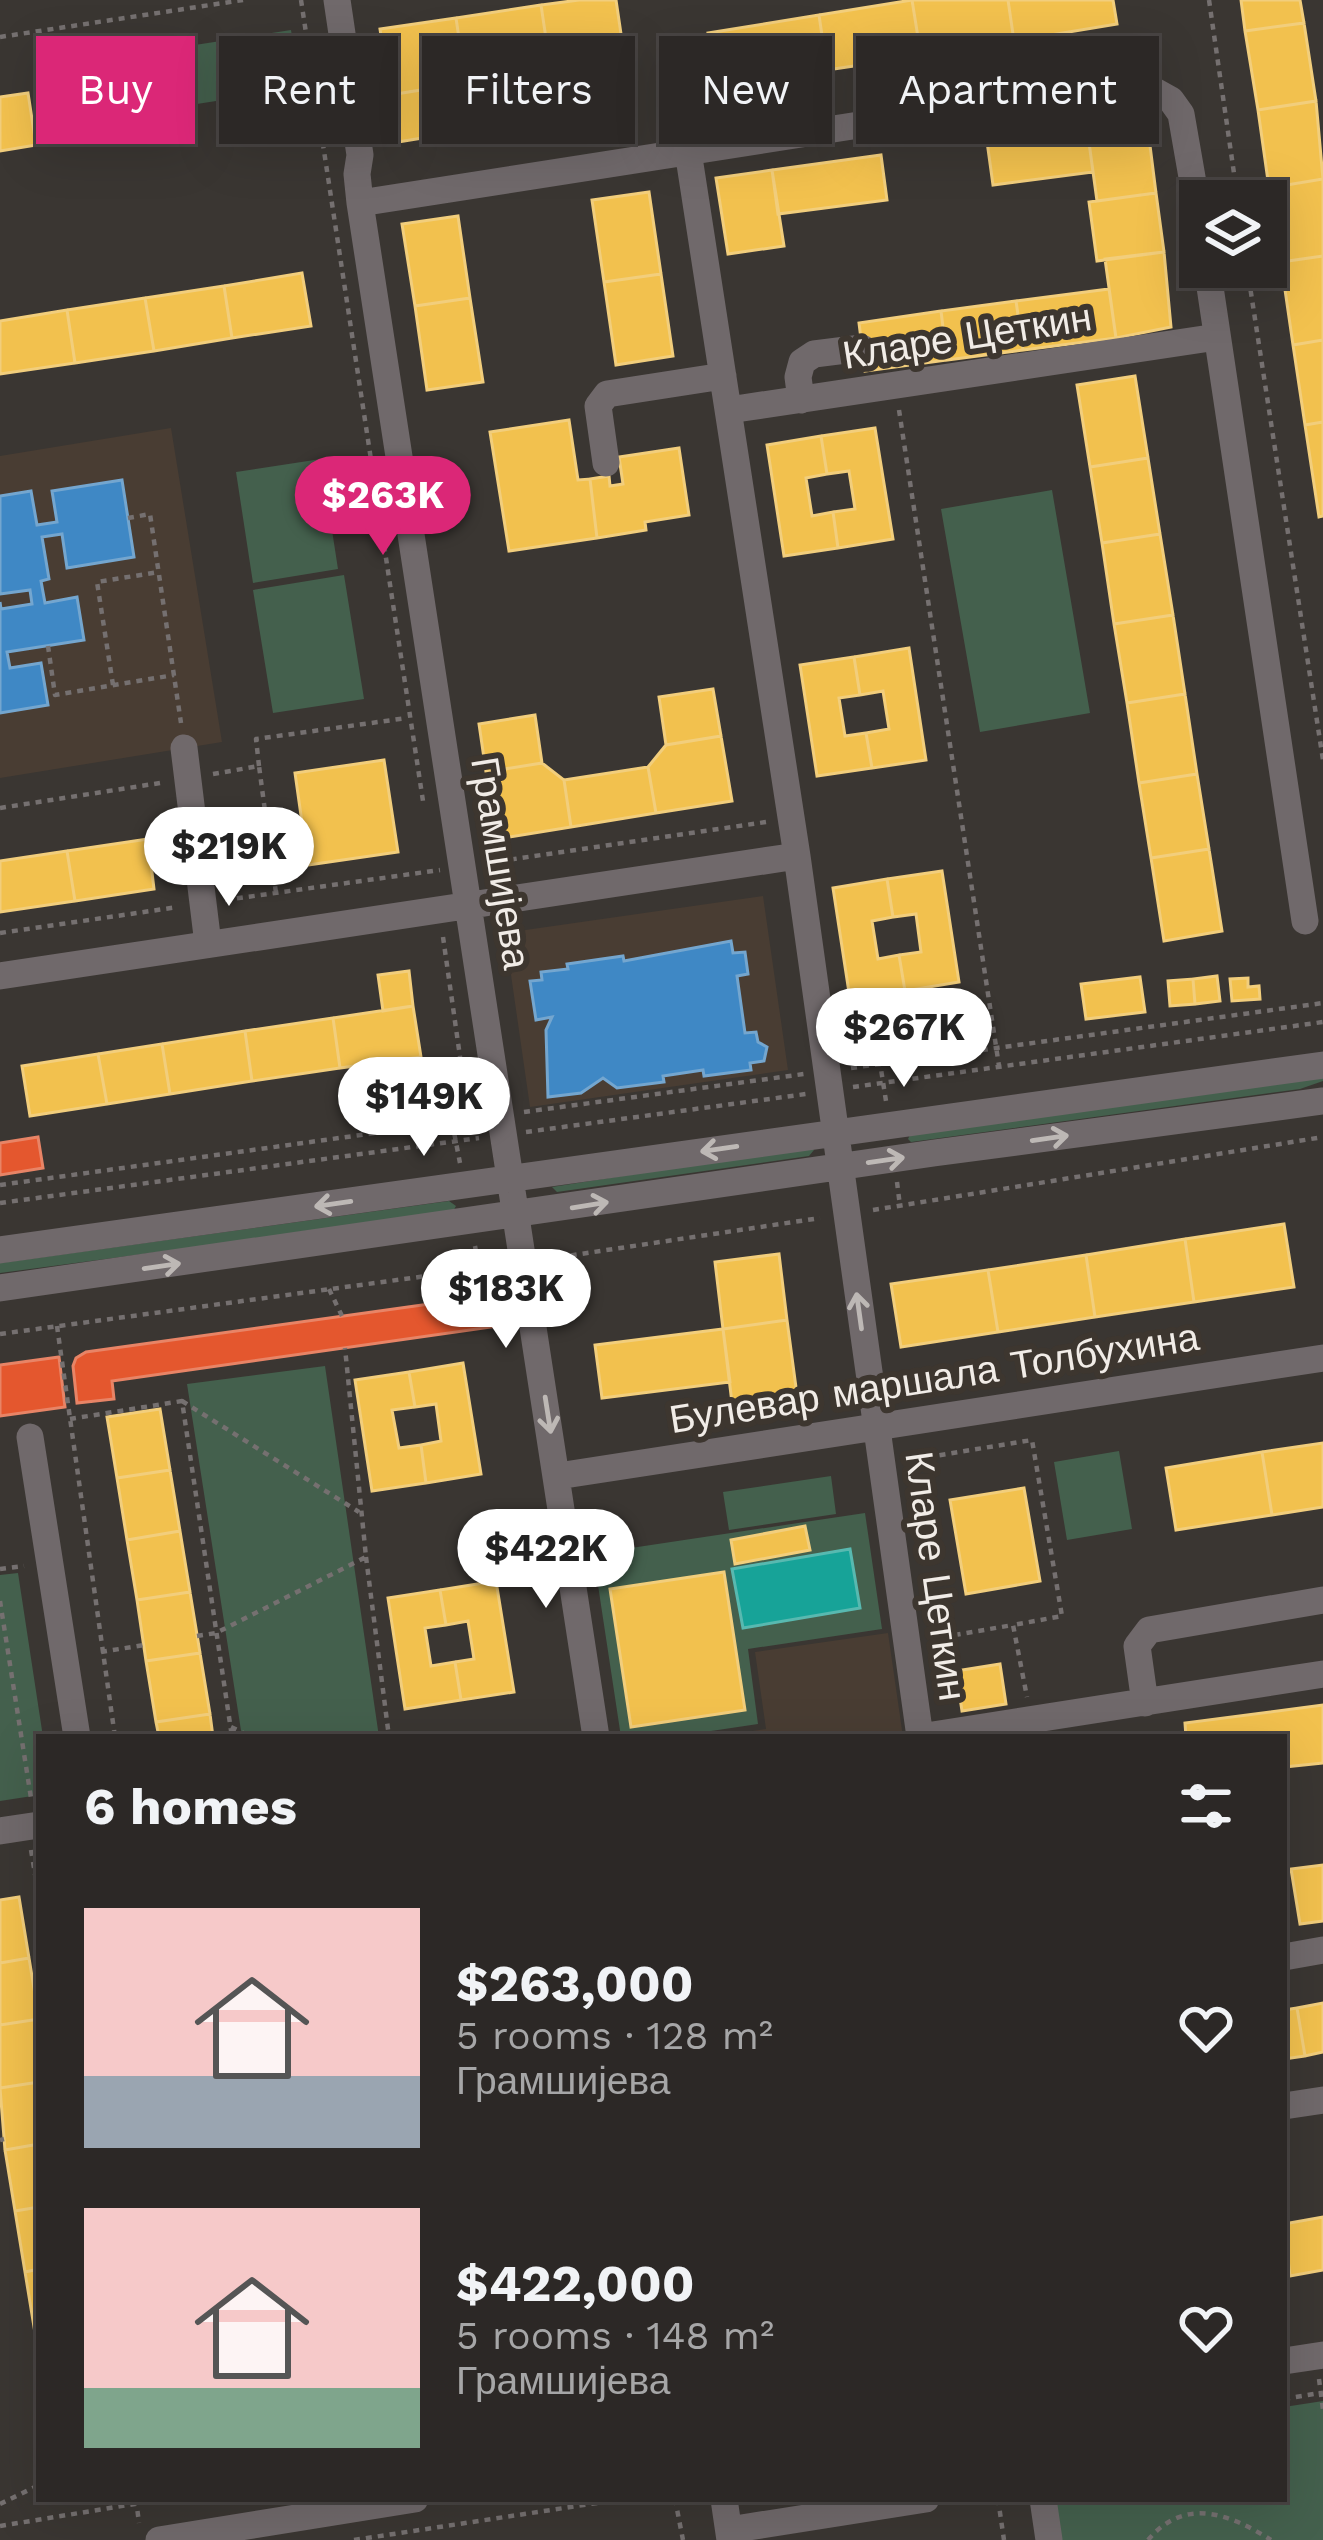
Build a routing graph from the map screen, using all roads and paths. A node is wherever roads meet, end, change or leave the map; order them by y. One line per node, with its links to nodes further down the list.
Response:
1 (243, 0): 5 (path)
2 (301, 0): 24 (path)
3 (338, 0): 9 (street, Грамшијева)
4 (1209, 0): 8 (path)
5 (0, 37)
6 (688, 151): 7 (street); 9 (street); 14 (street, Кларе Цеткин)
7 (1194, 180)
8 (1235, 180)
9 (360, 203): 34 (street, Грамшијева)
10 (1210, 288): 12 (street)
11 (1250, 288): 26 (path)
12 (1217, 337): 15 (street, Кларе Цеткин); 39 (street)
13 (862, 348): 16 (street)
14 (723, 376): 17 (street, Кларе Цеткин); 18 (street)
15 (895, 386): 16 (street, Кларе Цеткин); 46 (path)
16 (801, 400): 17 (street, Кларе Цеткин)
17 (729, 410): 32 (street, Кларе Цеткин)
18 (606, 463)
19 (128, 518): 20 (path)
20 (159, 572): 22 (path); 23 (path)
21 (48, 646): 23 (path)
22 (174, 675): 23 (path); 25 (path)
23 (113, 685)
24 (410, 717): 27 (path); 30 (path)
25 (184, 748): 28 (street)
26 (1323, 760)
27 (259, 766): 28 (path); 35 (path)
28 (188, 779): 36 (street)
29 (157, 783): 31 (path)
30 (424, 805)
31 (0, 808)
32 (792, 818): 33 (street, Кларе Цеткин); 34 (path)
33 (797, 856): 37 (street); 50 (street, Кларе Цеткин)
34 (449, 869): 35 (path); 37 (street, Грамшијева); 38 (path)
35 (276, 893): 36 (path)
36 (202, 903): 40 (path); 41 (street)
37 (468, 904): 38 (street); 56 (street, Грамшијева)
38 (439, 908): 41 (street); 53 (path)
39 (1305, 921)
40 (0, 933)
41 (208, 944): 42 (street)
42 (0, 976)
43 (1323, 1003): 46 (path)
44 (872, 1012): 47 (path)
45 (1323, 1022): 49 (path)
46 (996, 1048): 47 (path); 49 (path)
47 (880, 1064): 50 (path); 51 (path)
48 (1323, 1065): 55 (street)
49 (999, 1066): 51 (path)
50 (828, 1081): 51 (path); 56 (path); 56 (path); 57 (street, Кларе Цеткин)
51 (883, 1082): 55 (path)
52 (1323, 1101): 60 (street, one-way to 52)
53 (469, 1120): 54 (path); 56 (path)
54 (452, 1122): 59 (path); 62 (path)
55 (890, 1124): 57 (street)
56 (502, 1125): 59 (path); 61 (street, Грамшијева)
57 (835, 1132): 60 (street, Кларе Цеткин); 61 (street, one-way to 61)
58 (1323, 1137): 65 (path)
59 (456, 1141): 63 (path); 64 (path)
60 (838, 1167): 65 (street, Кларе Цеткин); 66 (street, one-way to 60)
61 (510, 1179): 63 (street); 66 (street, Грамшијева)
62 (0, 1185)
63 (464, 1185): 67 (street, one-way to 67)
64 (0, 1203)
65 (845, 1215): 68 (path); 78 (street, Кларе Цеткин, one-way to 65)
66 (517, 1216): 68 (street, Грамшијева); 69 (street, one-way to 66)
67 (0, 1250)
68 (524, 1263): 70 (path); 81 (street, Грамшијева, one-way to 81)
69 (0, 1288)
70 (329, 1288): 71 (path); 72 (path)
71 (341, 1316)
72 (57, 1326): 73 (path); 77 (path)
73 (0, 1334)
74 (345, 1348): 82 (path)
75 (1323, 1358): 78 (street, Булевар маршала Толбухина)
76 (182, 1401): 77 (path); 82 (path); 87 (path)
77 (70, 1419): 91 (path)
78 (875, 1426): 81 (street, Булевар маршала Толбухина); 102 (street, Кларе Цеткин)
79 (30, 1437): 96 (street)
80 (899, 1462): 86 (path)
81 (558, 1476): 101 (street, Грамшијева)
82 (359, 1512): 83 (path)
83 (366, 1557): 87 (path); 100 (path)
84 (0, 1600): 104 (path)
85 (1323, 1600): 93 (street)
86 (1013, 1625): 89 (path); 94 (path)
87 (216, 1633): 88 (path); 95 (path)
88 (197, 1636)
89 (930, 1640)
90 (144, 1645): 91 (path)
91 (101, 1652): 97 (path)
92 (1323, 1674): 93 (street, Кларе Цеткин)
93 (1145, 1703): 94 (street, Кларе Цеткин)
94 (1032, 1720): 103 (street, Кларе Цеткин)
95 (231, 1727): 98 (path); 99 (path)
96 (76, 1734)
97 (115, 1734)
98 (232, 1734)
99 (246, 1734)
100 (389, 1734)
101 (596, 1734)
102 (920, 1734)
103 (940, 1734)
104 (25, 1821): 105 (path)
105 (36, 1882)
106 (1323, 1950): 107 (street)
107 (1287, 1956)
108 (1323, 2100): 109 (street)
109 (1287, 2106)
110 (1323, 2354): 111 (street)
111 (1287, 2360)
112 (1323, 2392): 113 (path)
113 (1287, 2398)
114 (36, 2486): 124 (path)
115 (131, 2502): 125 (path)
116 (136, 2502): 127 (path)
117 (396, 2502): 128 (street)
118 (603, 2502): 129 (path)
119 (676, 2502): 130 (path)
120 (724, 2502): 126 (street)
121 (910, 2502): 126 (street)
122 (998, 2502): 131 (path)
123 (1043, 2502): 132 (street)
124 (0, 2504)
125 (0, 2526)
126 (730, 2535)
127 (142, 2540)
128 (159, 2540)
129 (354, 2540)
130 (682, 2540)
131 (1004, 2540)
132 (1049, 2540)
133 (1148, 2540): 134 (path)
134 (1271, 2540)

